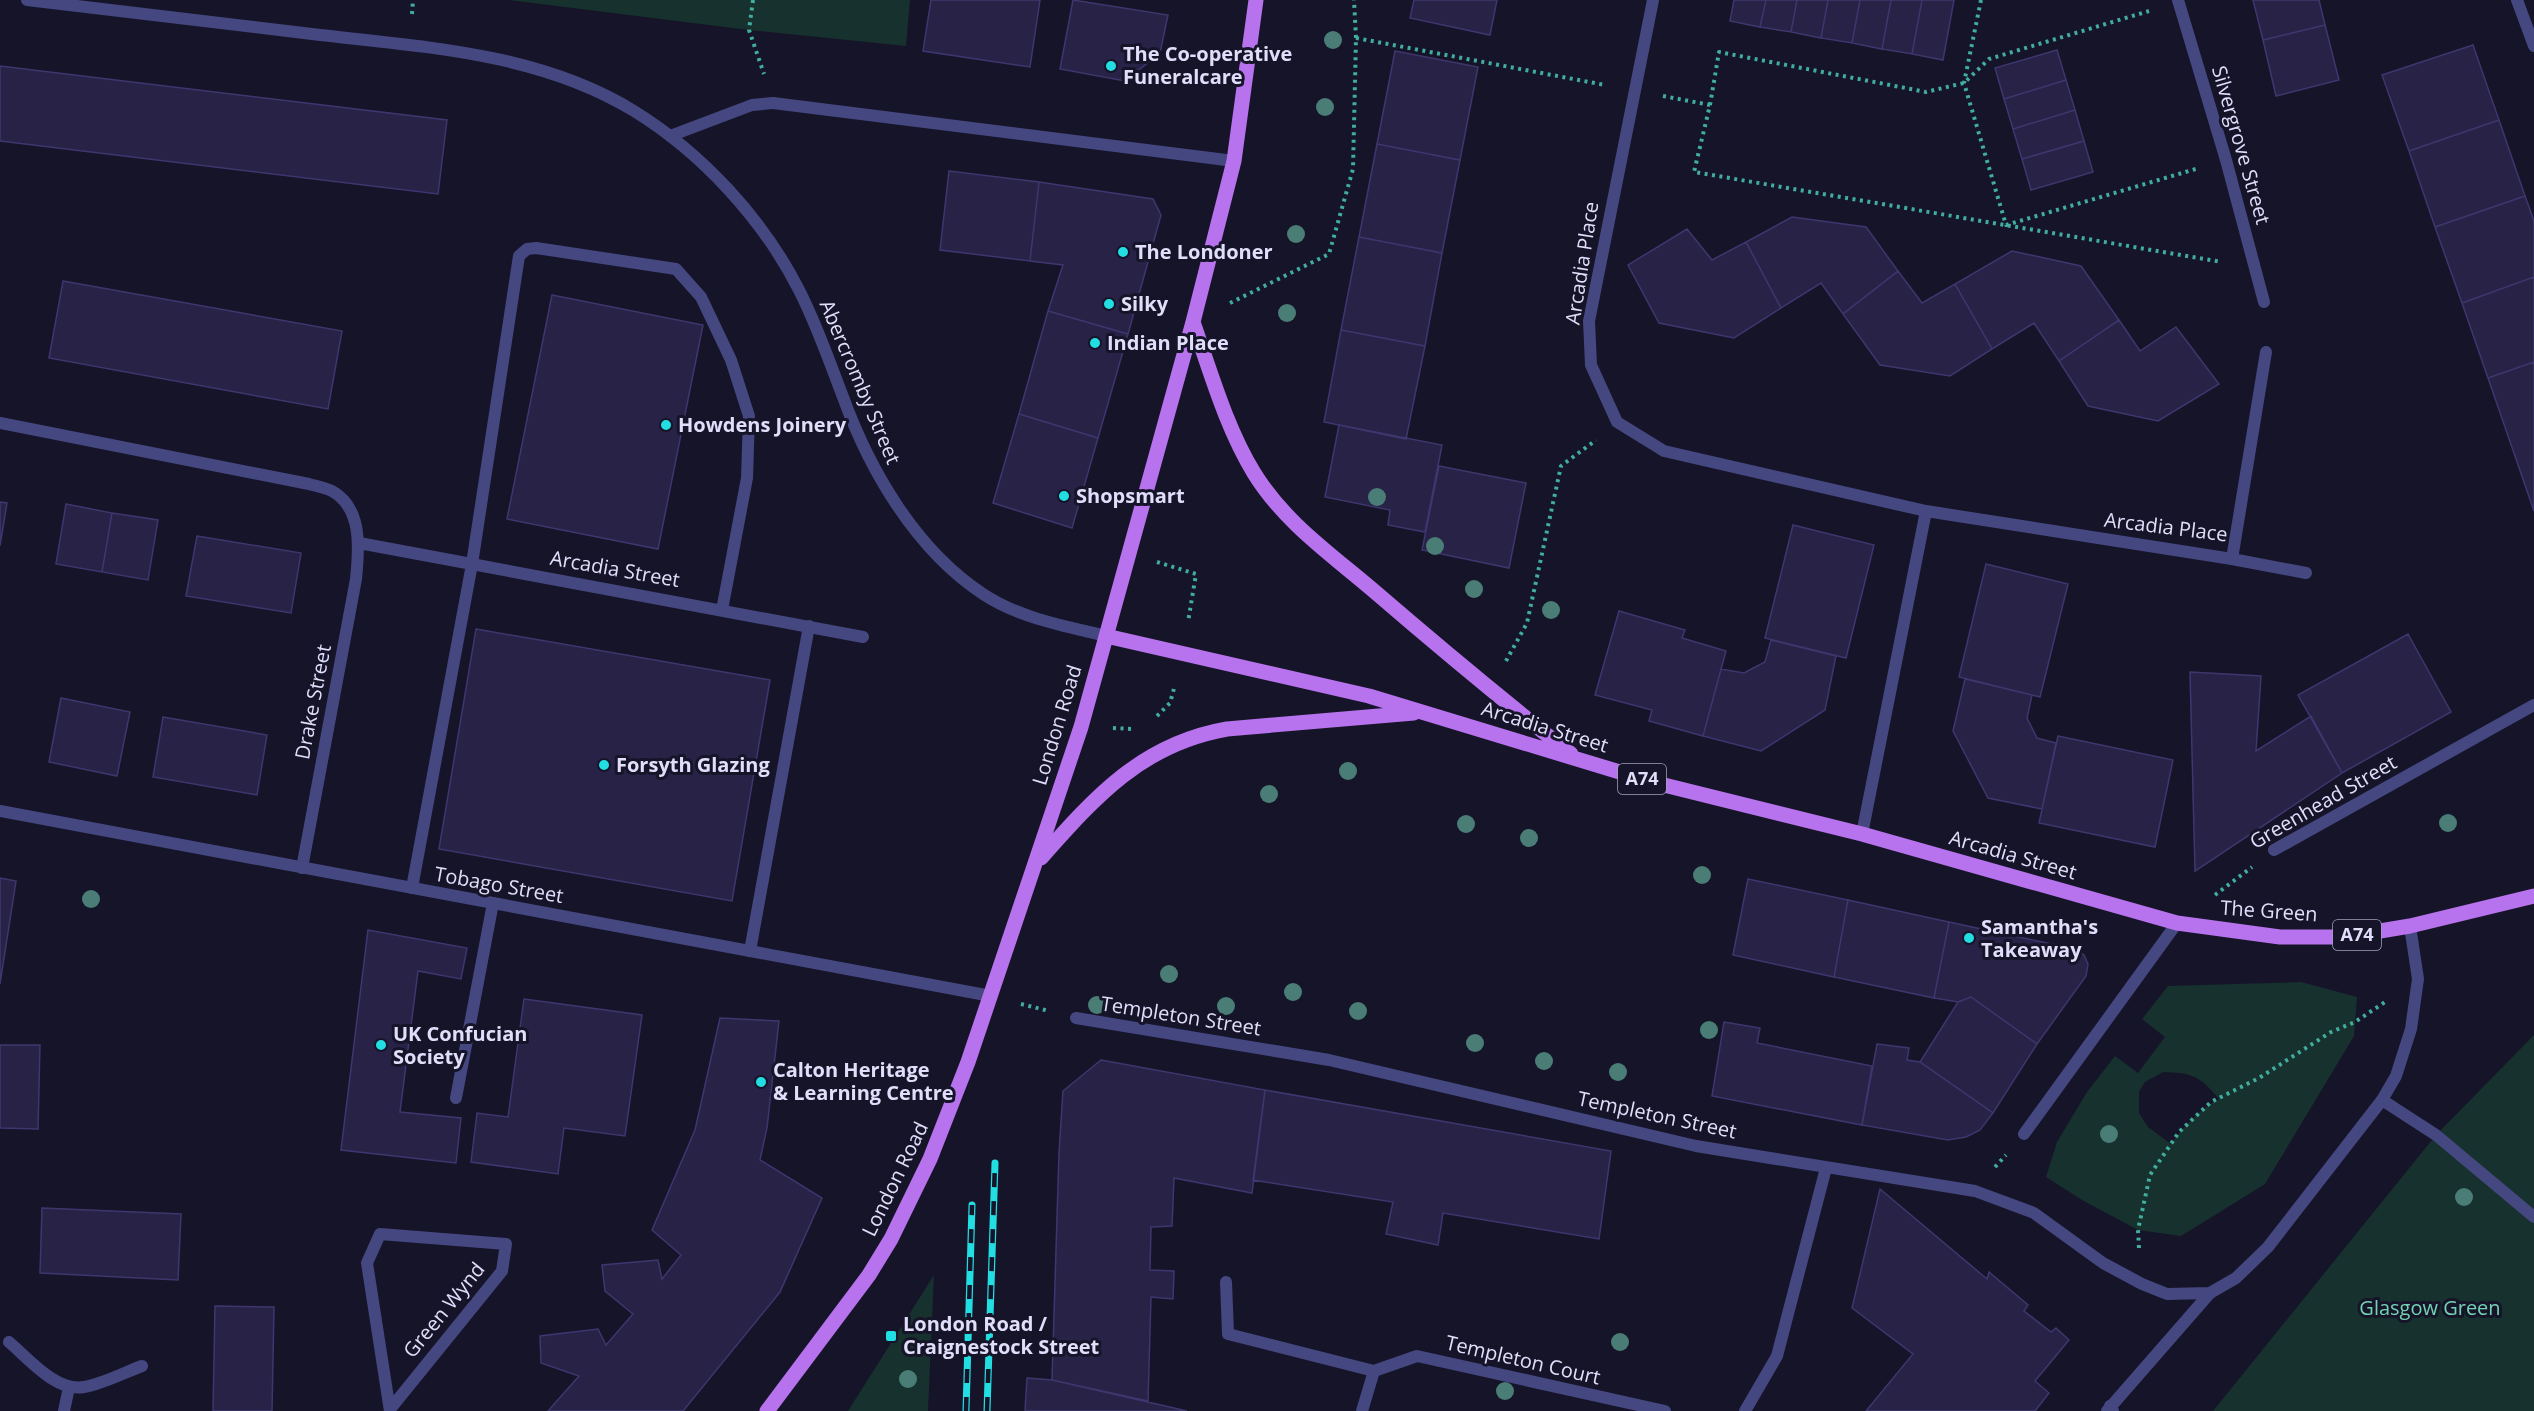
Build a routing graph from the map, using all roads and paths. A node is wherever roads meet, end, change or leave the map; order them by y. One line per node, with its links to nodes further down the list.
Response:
1 (27, 0): 15 (street, Abercromby Street)
2 (753, 0): 13 (path)
3 (1256, 0): 17 (main road, London Road)
4 (1354, 0): 9 (path)
5 (1653, 0): 12 (street, Arcadia Place)
6 (1981, 0): 11 (path)
7 (2517, 0): 10 (street)
8 (2178, 1): 11 (path); 16 (street, Silvergrove Street)
9 (1356, 39): 12 (path); 21 (path)
10 (2534, 46)
11 (1964, 83): 14 (path); 18 (path)
12 (1634, 90): 14 (path); 23 (street, Arcadia Place)
13 (773, 103): 15 (street); 17 (street)
14 (1710, 105): 18 (path)
15 (670, 136): 32 (street, Abercromby Street)
16 (2226, 160): 18 (path); 19 (street, Silvergrove Street)
17 (1234, 161): 21 (main road, London Road)
18 (2006, 225): 19 (path)
19 (2256, 268): 20 (street, Silvergrove Street)
20 (2264, 302)
21 (1193, 322): 32 (main road, London Road); 34 (main road, A74)
22 (2266, 352): 27 (street, Arcadia Place)
23 (1617, 422): 25 (street, Arcadia Place); 34 (path)
24 (0, 423): 26 (street, Drake Street)
25 (1926, 511): 27 (street, Arcadia Place); 39 (street)
26 (359, 543): 28 (street, Arcadia Street); 42 (street, Drake Street)
27 (2232, 559): 29 (street)
28 (472, 564): 30 (street, Arcadia Street); 30 (street); 43 (street)
29 (2306, 573)
30 (722, 610): 31 (street, Arcadia Street)
31 (809, 626): 33 (street, Arcadia Street); 48 (street)
32 (1106, 636): 36 (main road, Arcadia Street / A74); 41 (main road, London Road)
33 (863, 637)
34 (1489, 690): 37 (main road, A74)
35 (2534, 705): 40 (street, Greenhead Street)
36 (1426, 712): 37 (main road, Arcadia Street / A74); 41 (main road, A74)
37 (1579, 760): 39 (main road, Arcadia Street / A74)
38 (0, 812): 42 (street, Tobago Street)
39 (1862, 834): 46 (main road, Arcadia Street / A74)
40 (2274, 850): 46 (path, Greenhead Street)
41 (1035, 865): 50 (main road, London Road)
42 (302, 868): 43 (street, Tobago Street)
43 (412, 888): 45 (street, Tobago Street)
44 (2534, 896): 47 (main road, The Green / A74)
45 (493, 903): 48 (street, Tobago Street); 52 (street)
46 (2177, 923): 47 (main road, The Green / A74); 54 (street)
47 (2410, 926): 49 (street)
48 (750, 951): 50 (street, Tobago Street)
49 (2418, 979): 53 (street); 59 (path)
50 (991, 996): 51 (path); 68 (main road, London Road)
51 (1076, 1018): 55 (street, Templeton Street)
52 (456, 1098)
53 (2382, 1100): 57 (street); 60 (street)
54 (2024, 1134): 56 (path)
55 (1826, 1168): 56 (street, Templeton Street); 71 (street)
56 (1976, 1191): 59 (street, Templeton Street)
57 (2534, 1217)
58 (1226, 1282): 63 (street)
59 (2142, 1284): 60 (street, Templeton Street)
60 (2210, 1293): 66 (street)
61 (9, 1342): 64 (street)
62 (142, 1366): 64 (street)
63 (1374, 1371): 69 (street); 70 (street, Templeton Court)
64 (69, 1387): 67 (street)
65 (390, 1409): 65 (street, Green Wynd)
66 (2110, 1410)
67 (64, 1411)
68 (767, 1411)
69 (1362, 1411)
70 (1665, 1411)
71 (1745, 1411)

